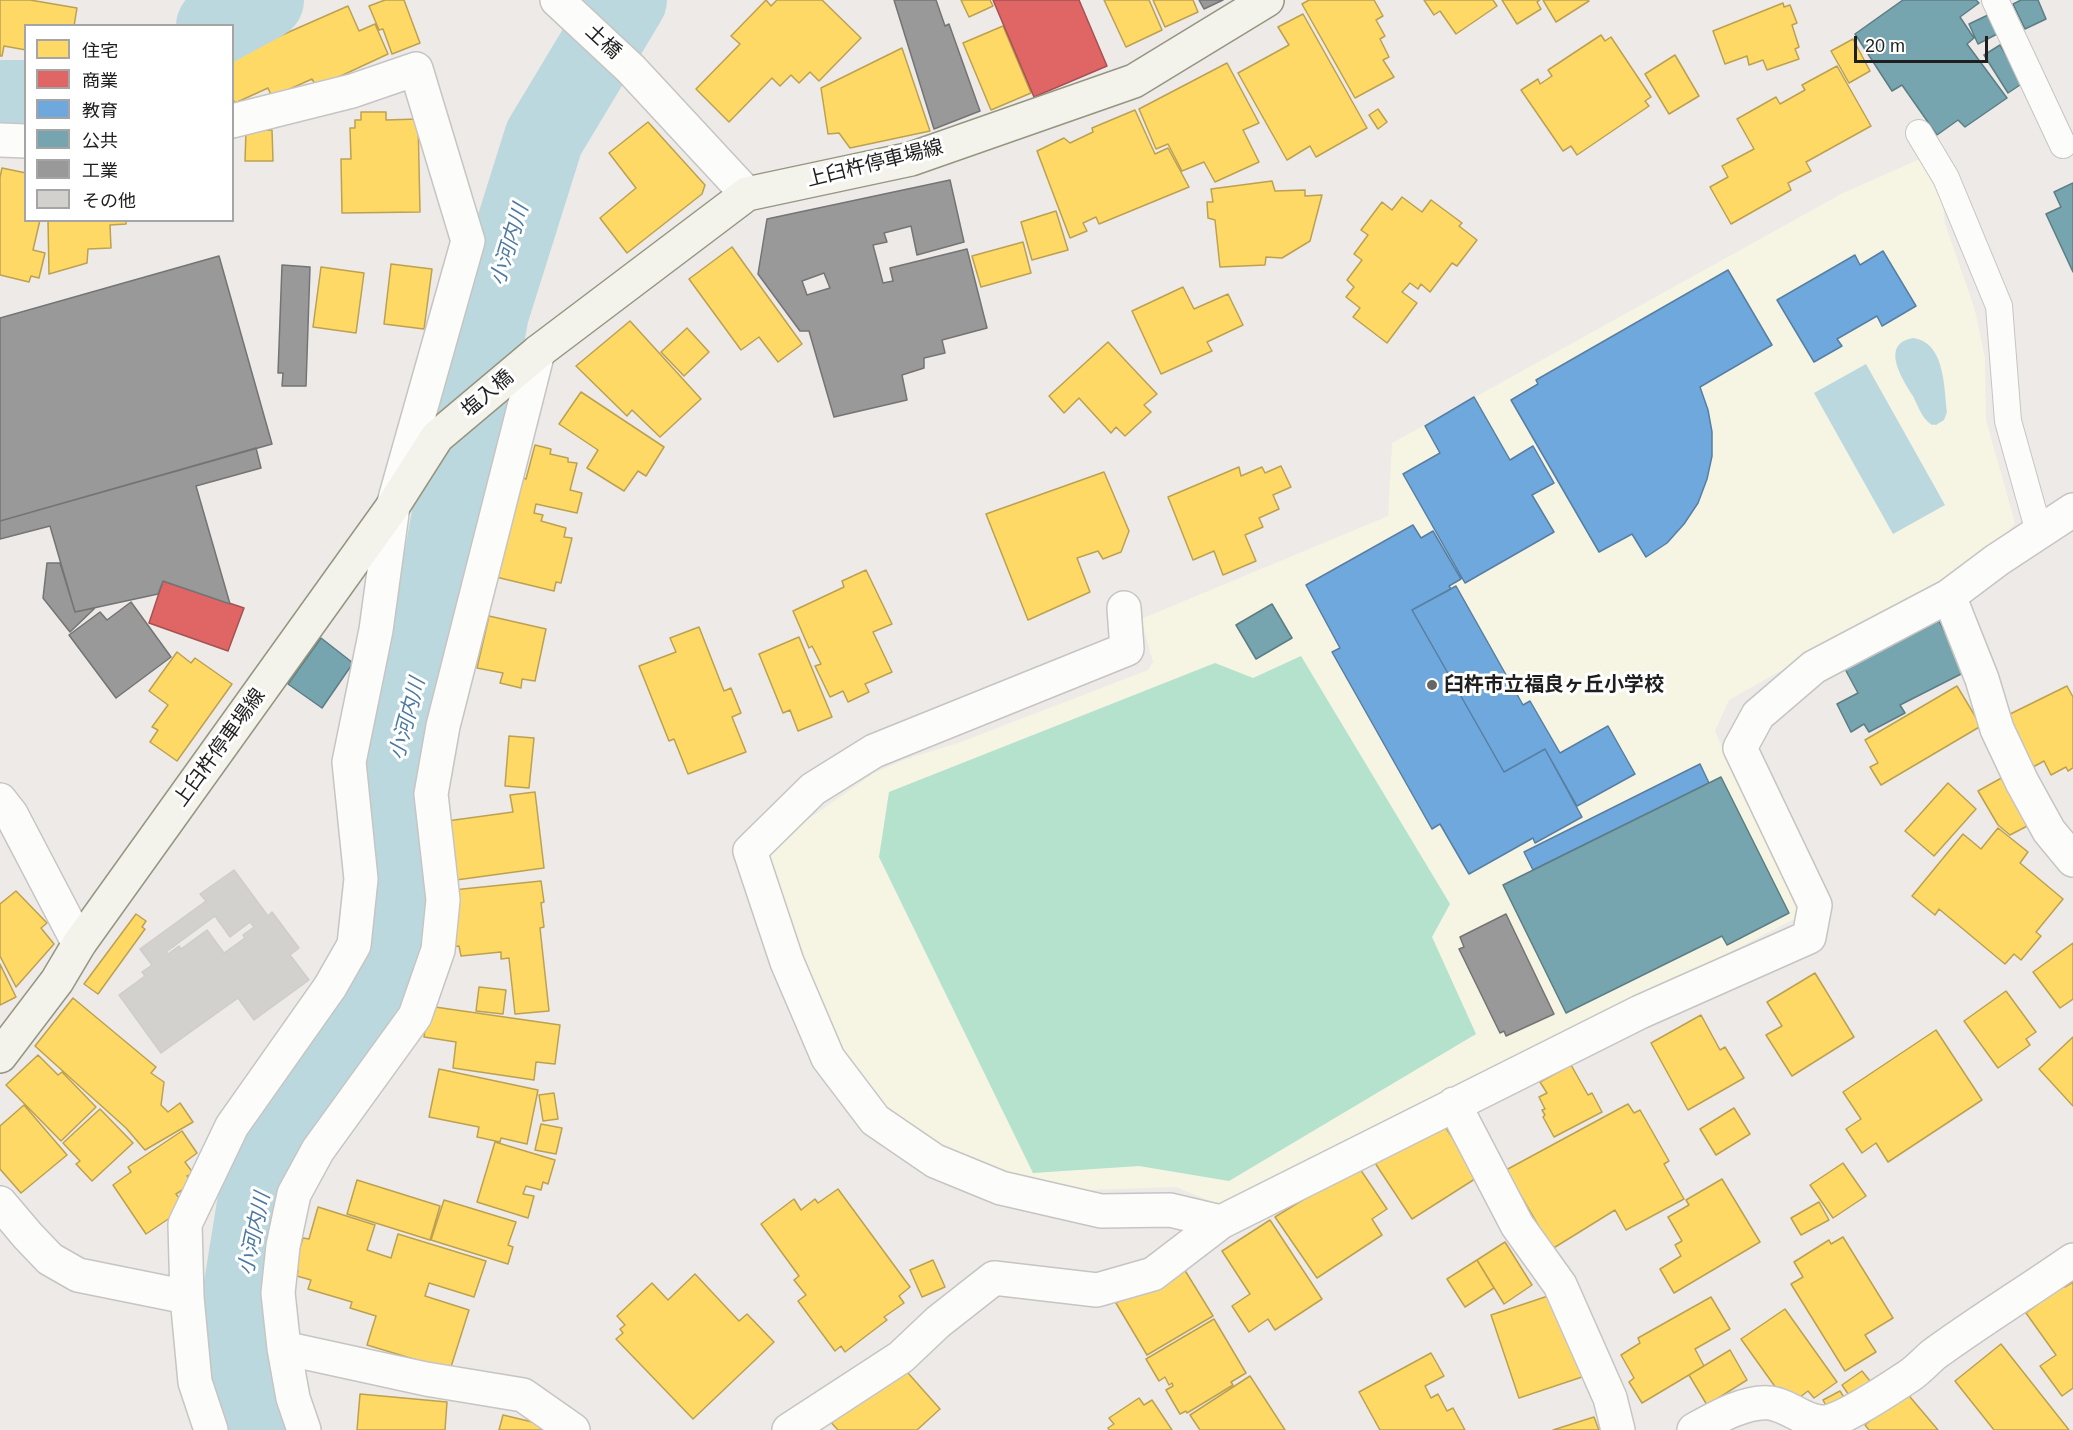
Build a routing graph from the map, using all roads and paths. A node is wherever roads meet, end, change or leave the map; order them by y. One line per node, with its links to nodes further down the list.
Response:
1 (1268, 0): 9 (main road, 上臼杵停車場線)
2 (1995, 0): 8 (lane)
3 (566, 8): 9 (street, 土橋)
4 (234, 120): 12 (street)
5 (1919, 133): 14 (lane)
6 (0, 140): 7 (street)
7 (24, 141)
8 (2063, 145)
9 (747, 194): 10 (main road, 上臼杵停車場線)
10 (538, 352): 11 (main road, 塩入橋); 26 (street)
11 (437, 437): 12 (main road, 上臼杵停車場線)
12 (393, 506): 19 (main road, 上臼杵停車場線); 25 (street)
13 (2073, 510): 14 (street)
14 (2039, 532): 15 (street)
15 (1949, 596): 18 (street); 21 (street)
16 (1124, 608): 23 (street)
17 (0, 800): 19 (street)
18 (2073, 860)
19 (79, 944): 20 (main road, 上臼杵停車場線)
20 (0, 1056)
21 (1454, 1104): 23 (street); 31 (street)
22 (0, 1203): 25 (street)
23 (1221, 1222): 30 (street)
24 (2073, 1260): 32 (street)
25 (187, 1297): 27 (street)
26 (284, 1348): 28 (street); 29 (street)
27 (211, 1430)
28 (304, 1430)
29 (573, 1430)
30 (789, 1430)
31 (1618, 1430)
32 (1694, 1430)

